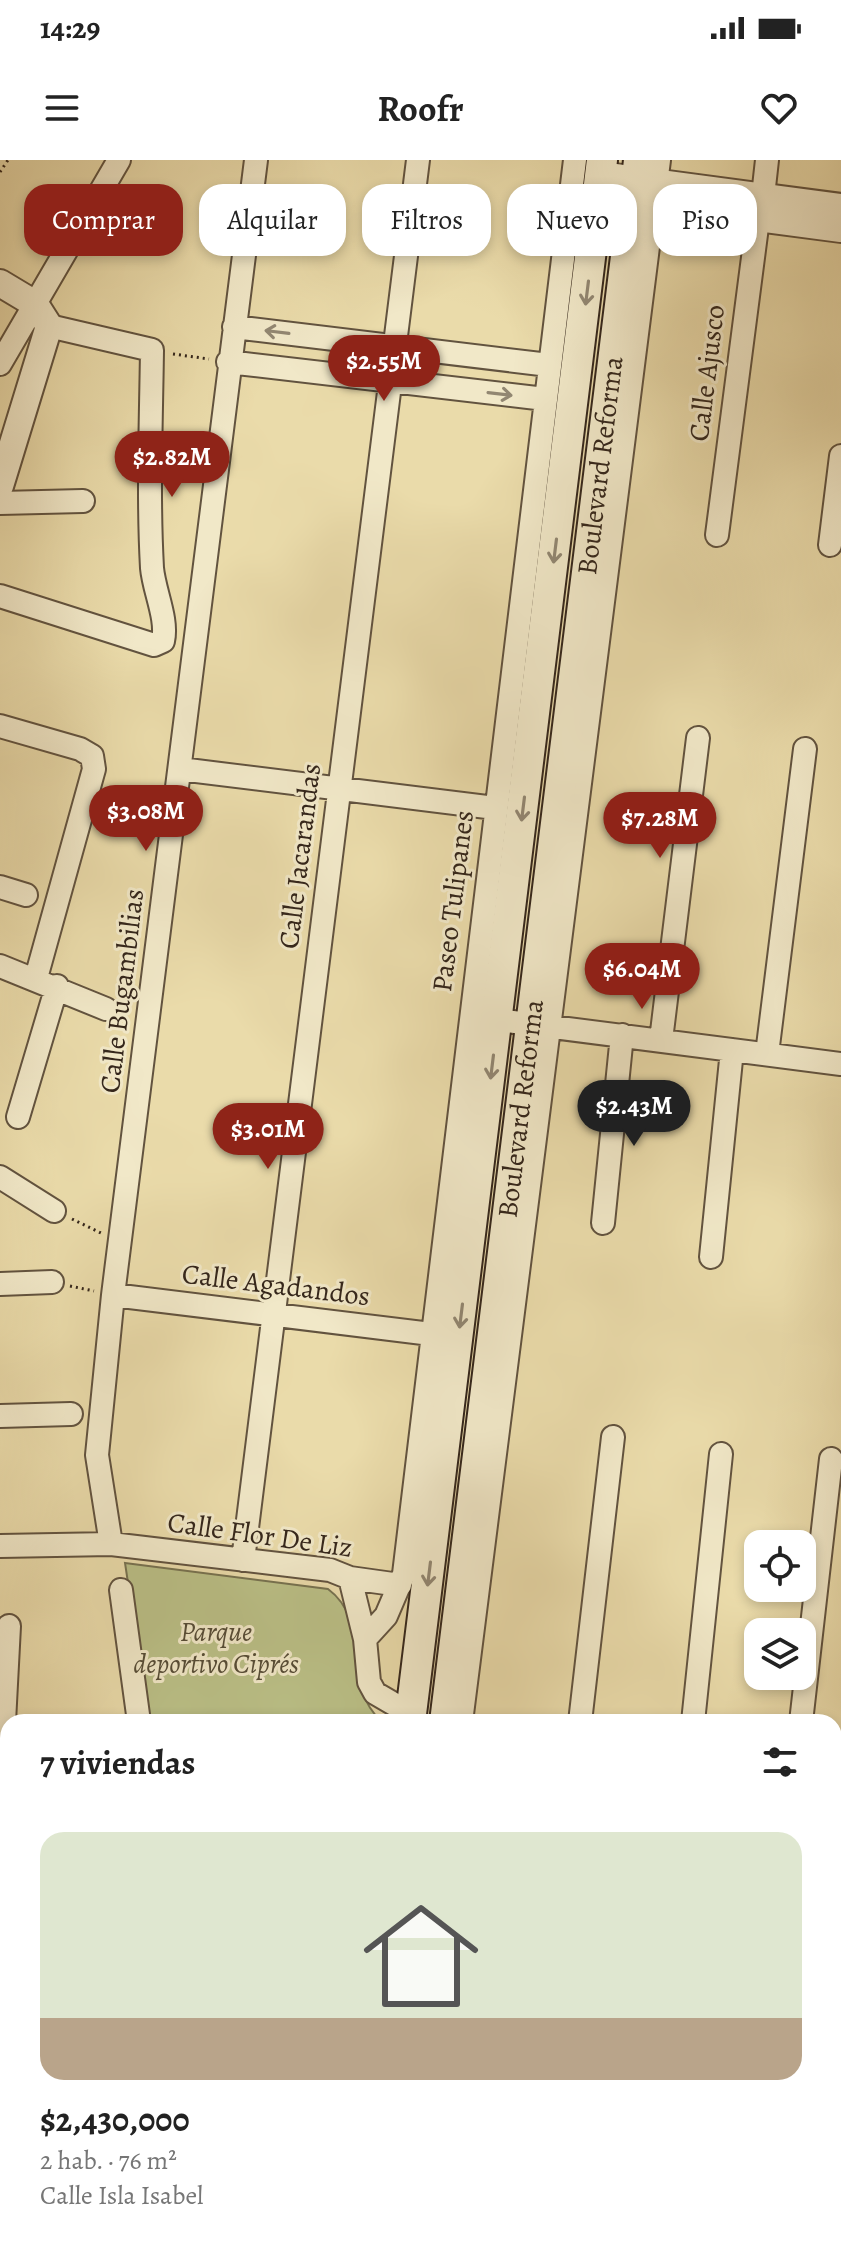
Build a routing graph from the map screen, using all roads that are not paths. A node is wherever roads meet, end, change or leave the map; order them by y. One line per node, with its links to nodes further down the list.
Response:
1 (119, 160): 11 (street)
2 (256, 160): 13 (street, Calle Bugambilias)
3 (418, 160): 14 (street, Calle Jacarandas)
4 (767, 160): 7 (street, Calle Ajusco)
5 (594, 173): 6 (street); 17 (street, Paseo Tulipanes); 39 (main road, Boulevard Reforma, one-way to 39)
6 (646, 181): 7 (street); 40 (main road, Boulevard Reforma)
7 (760, 207): 8 (street); 9 (street); 24 (street, Calle Ajusco)
8 (841, 207)
9 (841, 229)
10 (0, 283): 11 (street)
11 (35, 304): 12 (street); 16 (street)
12 (49, 326): 21 (street); 26 (street)
13 (234, 327): 14 (street, one-way to 13); 15 (street, Calle Bugambilias)
14 (396, 347): 17 (street); 18 (street, Calle Jacarandas)
15 (228, 362): 18 (street); 30 (street, Calle Bugambilias)
16 (0, 364)
17 (549, 365): 19 (street, Paseo Tulipanes)
18 (391, 381): 19 (street, one-way to 19); 31 (street, Calle Jacarandas)
19 (545, 399): 32 (street, Paseo Tulipanes)
20 (841, 456): 25 (street)
21 (0, 486)
22 (83, 501): 23 (street)
23 (0, 503)
24 (717, 535)
25 (830, 545)
26 (0, 596)
27 (0, 726): 36 (street)
28 (698, 738): 42 (street)
29 (805, 749): 44 (street)
30 (180, 769): 31 (street); 53 (street, Calle Bugambilias)
31 (339, 788): 32 (street); 54 (street, Calle Jacarandas)
32 (495, 808): 55 (street, Paseo Tulipanes)
33 (0, 887): 34 (street)
34 (26, 895)
35 (0, 966): 36 (street)
36 (36, 978): 37 (street)
37 (57, 986): 38 (street); 46 (street)
38 (106, 1009)
39 (498, 1020): 40 (street); 72 (main road, Boulevard Reforma, one-way to 72)
40 (539, 1025): 41 (street); 73 (main road, Boulevard Reforma)
41 (622, 1035): 42 (street); 49 (street)
42 (661, 1040): 43 (street)
43 (732, 1050): 44 (street); 50 (street)
44 (767, 1054): 45 (street)
45 (841, 1064)
46 (18, 1117)
47 (0, 1177): 48 (street)
48 (54, 1211)
49 (603, 1223)
50 (711, 1257)
51 (52, 1282): 52 (street)
52 (0, 1284)
53 (113, 1295): 54 (street, Calle Agadandos); 61 (street, Calle Bugambilias)
54 (273, 1314): 55 (street, Calle Agadandos); 63 (street, Calle Jacarandas)
55 (431, 1334): 65 (street, Paseo Tulipanes)
56 (71, 1414): 57 (street)
57 (0, 1416)
58 (613, 1437): 74 (street)
59 (721, 1454): 75 (street)
60 (831, 1459): 76 (street)
61 (111, 1544): 62 (street, Calle Flor De Liz); 63 (street, Calle Flor De Liz)
62 (0, 1546)
63 (243, 1560): 64 (street, Calle Flor De Liz)
64 (350, 1578): 65 (street, Calle Flor De Liz); 68 (street)
65 (400, 1585): 68 (street, Paseo Tulipanes)
66 (121, 1590): 70 (street)
67 (9, 1626): 69 (street)
68 (365, 1639): 71 (street)
69 (4, 1714)
70 (138, 1714)
71 (405, 1714)
72 (411, 1714)
73 (453, 1714)
74 (581, 1714)
75 (694, 1714)
76 (802, 1714)

